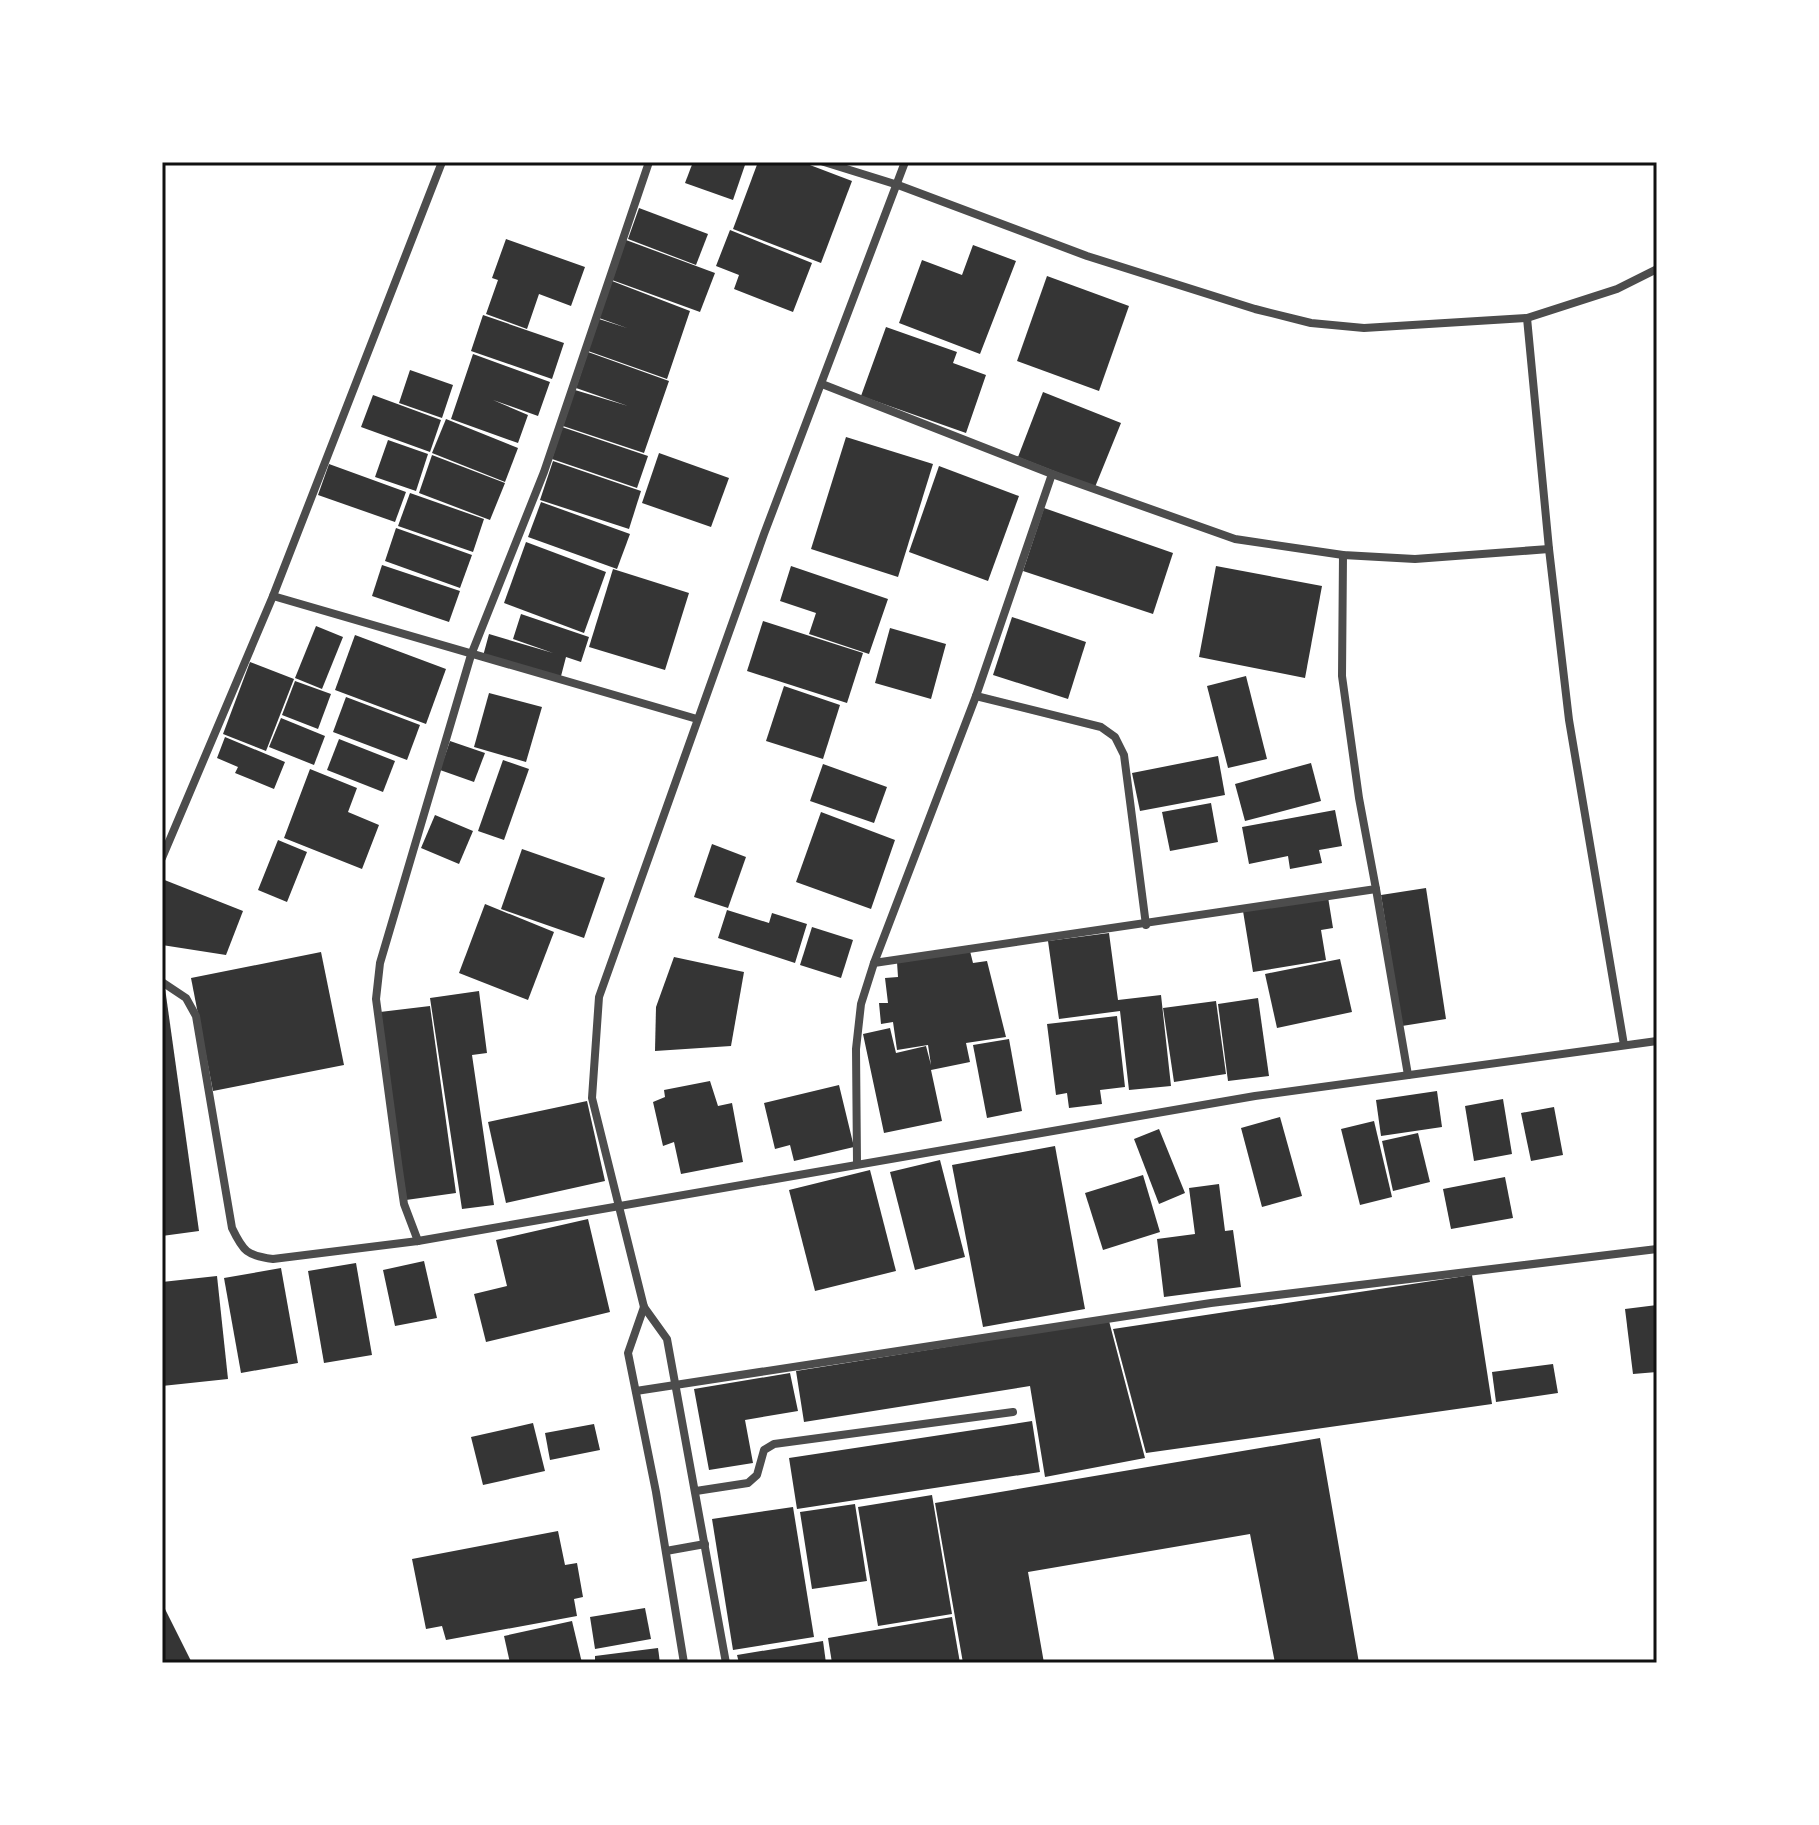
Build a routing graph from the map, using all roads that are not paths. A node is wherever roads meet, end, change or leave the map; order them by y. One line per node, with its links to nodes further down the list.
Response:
1 (442, 162): 12 (street)
2 (649, 162): 13 (street)
3 (824, 162): 5 (street)
4 (905, 162): 5 (street)
5 (898, 185): 7 (street); 8 (street)
6 (1657, 269): 7 (street)
7 (1527, 318): 10 (street)
8 (822, 384): 9 (street); 15 (street)
9 (1052, 474): 11 (street); 14 (street)
10 (1549, 549): 11 (street); 22 (street)
11 (1343, 555): 17 (street)
12 (273, 596): 13 (street); 16 (street)
13 (471, 655): 15 (street); 26 (street)
14 (976, 696): 18 (street); 19 (street)
15 (697, 719): 25 (street)
16 (162, 858)
17 (1376, 889): 18 (street); 23 (street)
18 (1146, 925): 19 (street)
19 (874, 963): 24 (street)
20 (162, 982): 26 (street)
21 (1657, 1041): 22 (street)
22 (1624, 1045): 23 (street)
23 (1408, 1075): 24 (street)
24 (857, 1163): 25 (street)
25 (619, 1206): 26 (street); 28 (street)
26 (418, 1241)
27 (1657, 1249): 29 (street)
28 (644, 1307): 29 (street); 30 (street)
29 (677, 1387): 30 (street); 32 (street)
30 (636, 1391): 34 (street)
31 (1013, 1412): 32 (street)
32 (696, 1491): 33 (street)
33 (705, 1544): 34 (street); 36 (street)
34 (666, 1551): 35 (street)
35 (684, 1663)
36 (726, 1663)

